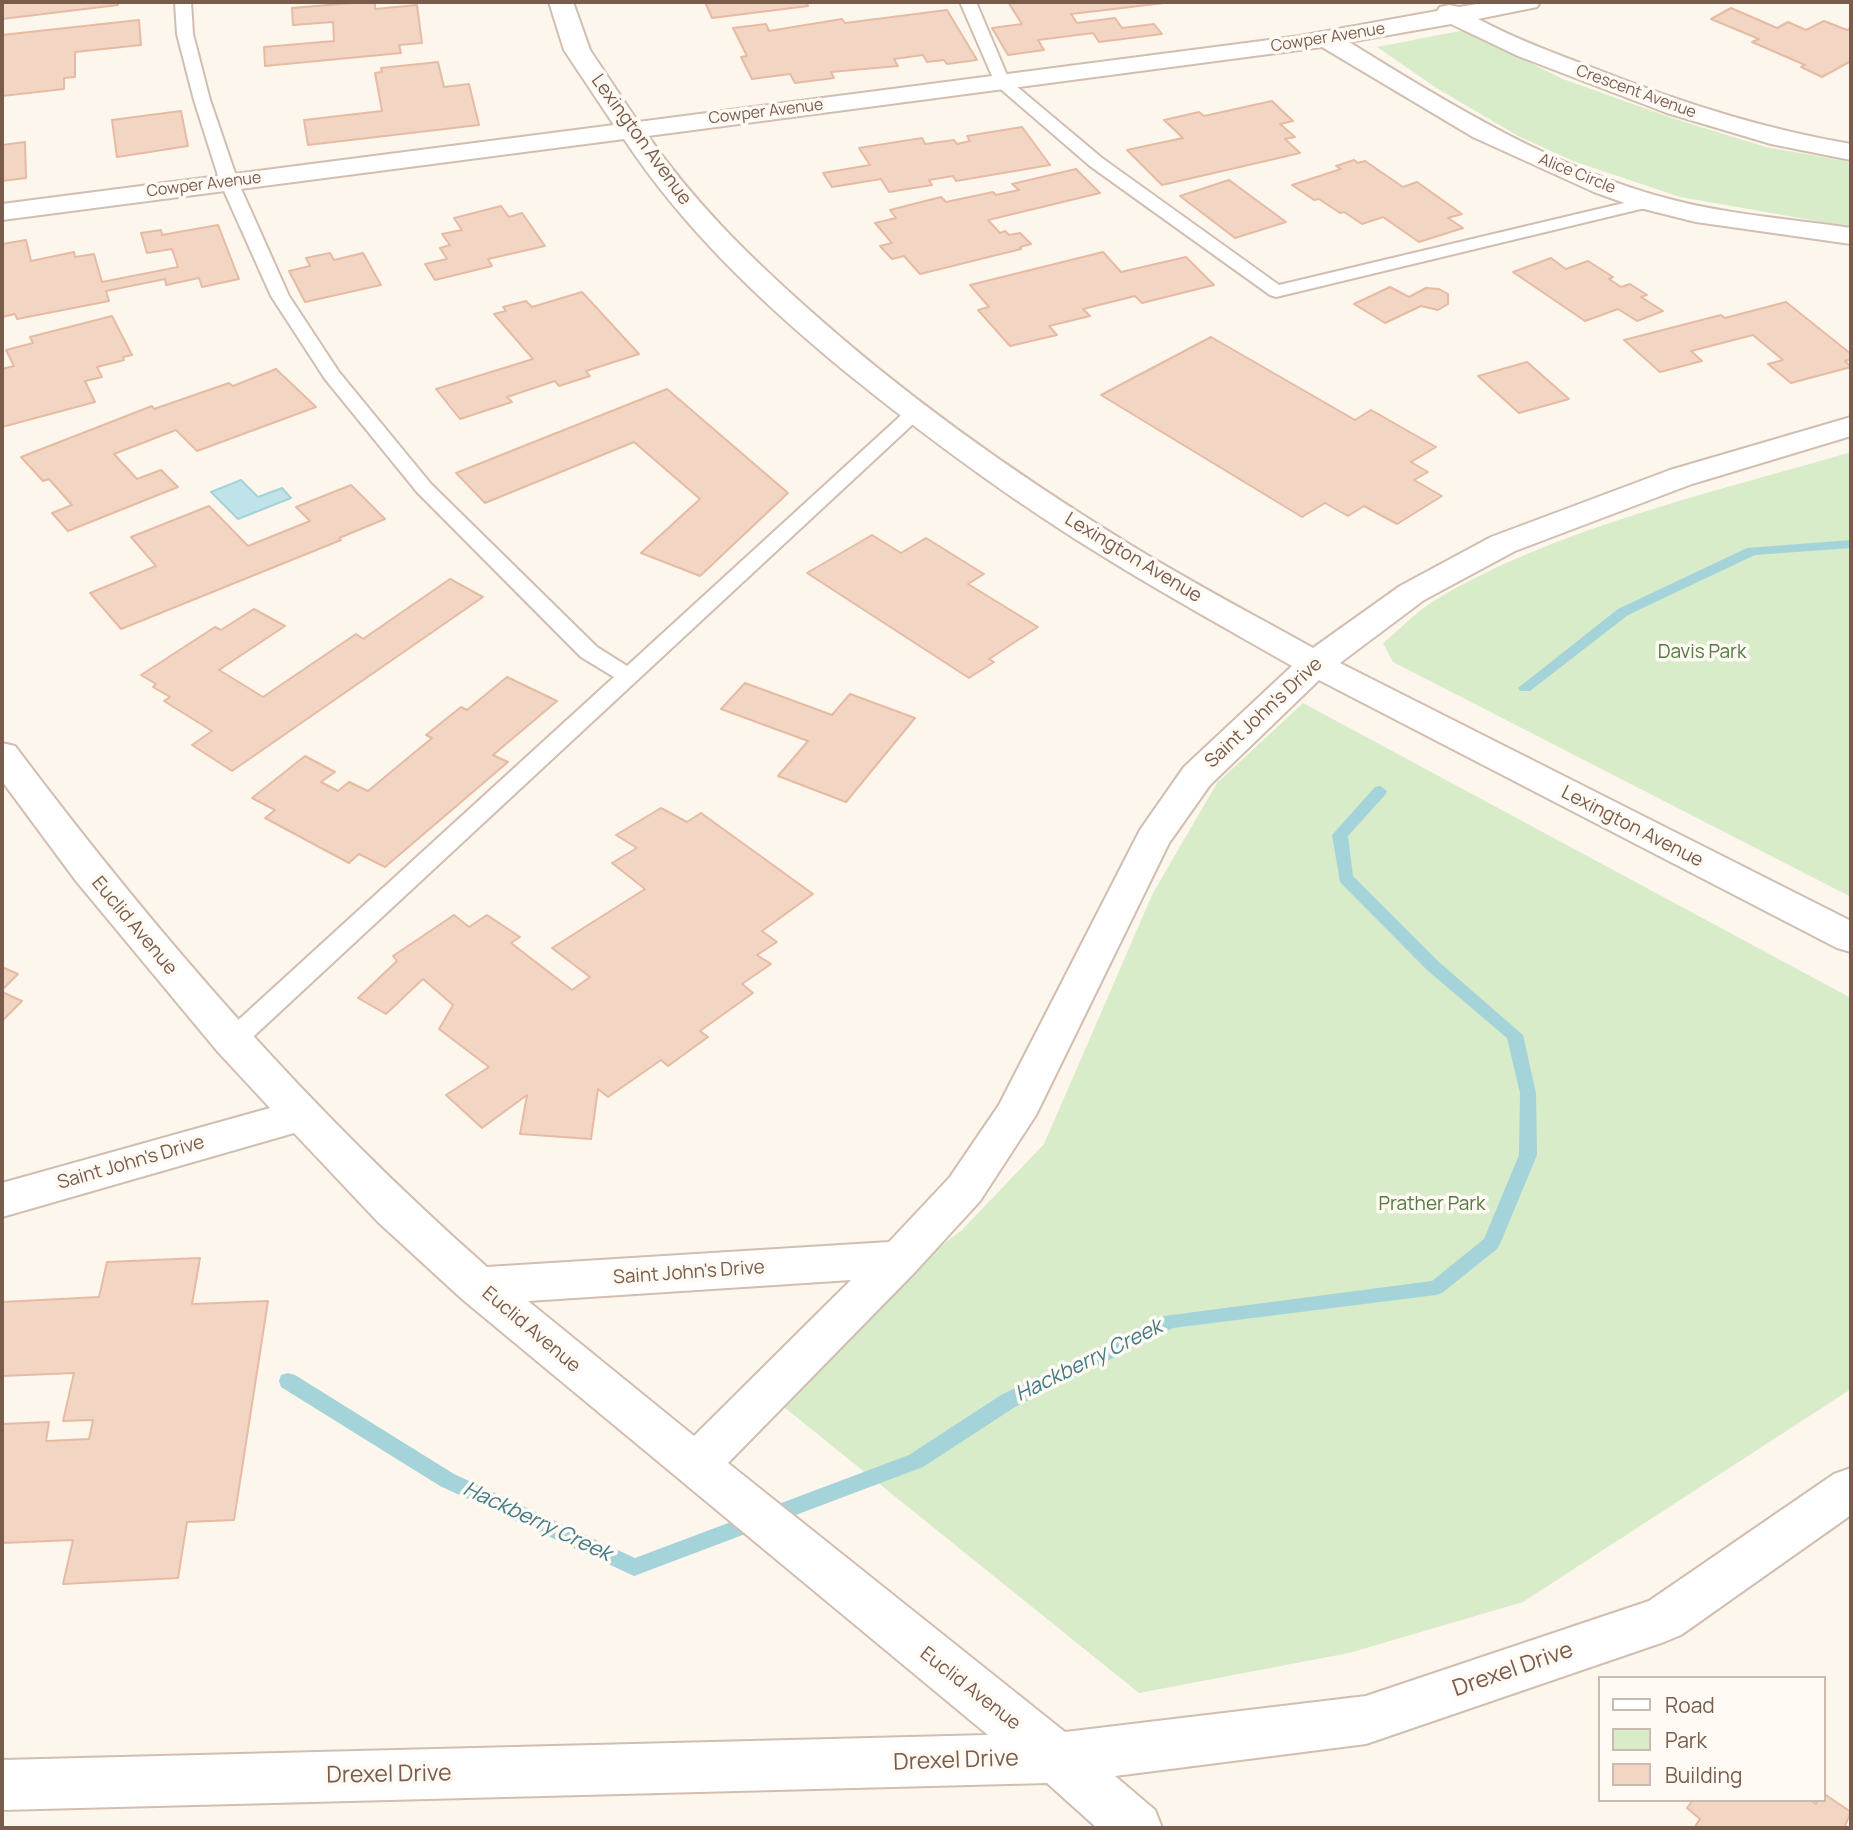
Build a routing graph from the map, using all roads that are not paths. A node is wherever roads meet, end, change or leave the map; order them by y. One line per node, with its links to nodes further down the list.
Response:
1 (183, 2): 11 (lane)
2 (561, 2): 9 (street, Lexington Avenue)
3 (968, 2): 8 (lane)
4 (1432, 2): 6 (street, Crescent Avenue)
5 (1528, 2): 6 (street, Cowper Avenue)
6 (1455, 16): 7 (street, Cowper Avenue); 10 (street, Crescent Avenue)
7 (1328, 40): 8 (street, Cowper Avenue); 12 (street, Alice Circle)
8 (1002, 82): 9 (street, Cowper Avenue); 12 (lane)
9 (629, 130): 11 (street, Cowper Avenue); 15 (street, Lexington Avenue)
10 (1851, 152)
11 (229, 182): 13 (street, Cowper Avenue); 18 (lane)
12 (1649, 202): 14 (street, Alice Circle)
13 (2, 212)
14 (1851, 236)
15 (915, 413): 17 (street, Lexington Avenue); 18 (lane)
16 (1851, 426): 17 (street, Saint John's Drive)
17 (1315, 664): 20 (street, Lexington Avenue); 24 (street, Saint John's Drive)
18 (629, 677): 21 (lane)
19 (7, 770): 21 (street, Euclid Avenue)
20 (1851, 938)
21 (232, 1041): 22 (street, Euclid Avenue)
22 (301, 1115): 23 (street, Saint John's Drive); 25 (street, Euclid Avenue)
23 (2, 1200)
24 (900, 1259): 25 (street, Saint John's Drive); 26 (street, Saint John's Drive)
25 (478, 1286): 26 (street, Euclid Avenue)
26 (705, 1474): 28 (street, Euclid Avenue)
27 (1850, 1491): 28 (street, Drexel Drive)
28 (1057, 1758): 29 (street, Drexel Drive); 30 (street, Euclid Avenue)
29 (2, 1785)
30 (1136, 1828)

